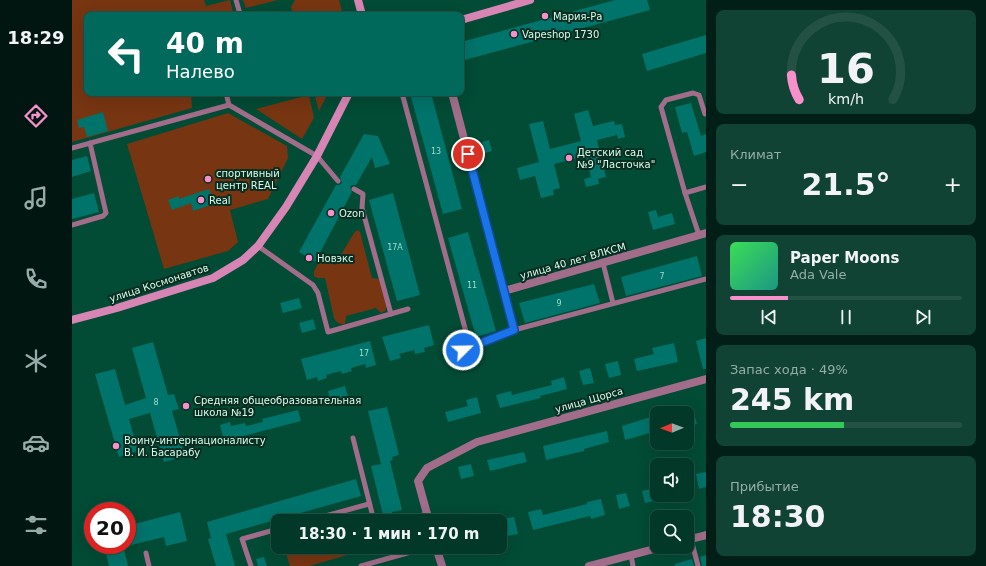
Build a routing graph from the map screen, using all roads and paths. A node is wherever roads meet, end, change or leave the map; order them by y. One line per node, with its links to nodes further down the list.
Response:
1 (236, 0): 4 (lane)
2 (358, 0): 5 (street)
3 (530, 0): 6 (street)
4 (239, 12)
5 (361, 12)
6 (464, 19)
7 (227, 96): 11 (lane)
8 (347, 96): 15 (street, улица Космонавтов)
9 (403, 96): 32 (lane)
10 (453, 96): 26 (street)
11 (229, 105): 13 (lane); 15 (lane)
12 (706, 114): 19 (lane)
13 (90, 143): 14 (lane); 20 (lane)
14 (72, 148)
15 (317, 156): 16 (lane); 23 (street, улица Космонавтов)
16 (338, 181)
17 (706, 187): 19 (lane)
18 (354, 189): 29 (lane)
19 (685, 193): 21 (lane)
20 (72, 225)
21 (702, 234): 22 (street); 24 (street, улица 40 лет ВЛКСМ)
22 (706, 241)
23 (258, 246): 29 (lane); 30 (street, улица Космонавтов)
24 (603, 263): 26 (street, улица 40 лет ВЛКСМ); 27 (lane)
25 (706, 279): 27 (lane)
26 (504, 291): 31 (lane)
27 (613, 304): 31 (lane)
28 (408, 309): 29 (lane)
29 (391, 314)
30 (72, 320)
31 (514, 330): 32 (lane)
32 (470, 347): 33 (lane)
33 (456, 354)
34 (706, 379): 39 (street, улица Щорса)
35 (353, 438): 36 (lane)
36 (370, 504): 37 (lane); 38 (lane)
37 (333, 514)
38 (372, 514)
39 (427, 514)
40 (271, 531): 50 (lane)
41 (706, 535): 42 (street)
42 (694, 539)
43 (650, 550): 48 (street)
44 (146, 553): 49 (lane)
45 (404, 554): 51 (lane)
46 (438, 554): 52 (street)
47 (694, 554): 55 (lane)
48 (631, 555): 53 (street); 54 (lane)
49 (149, 566)
50 (251, 566)
51 (361, 566)
52 (442, 566)
53 (589, 566)
54 (633, 566)
55 (698, 566)

